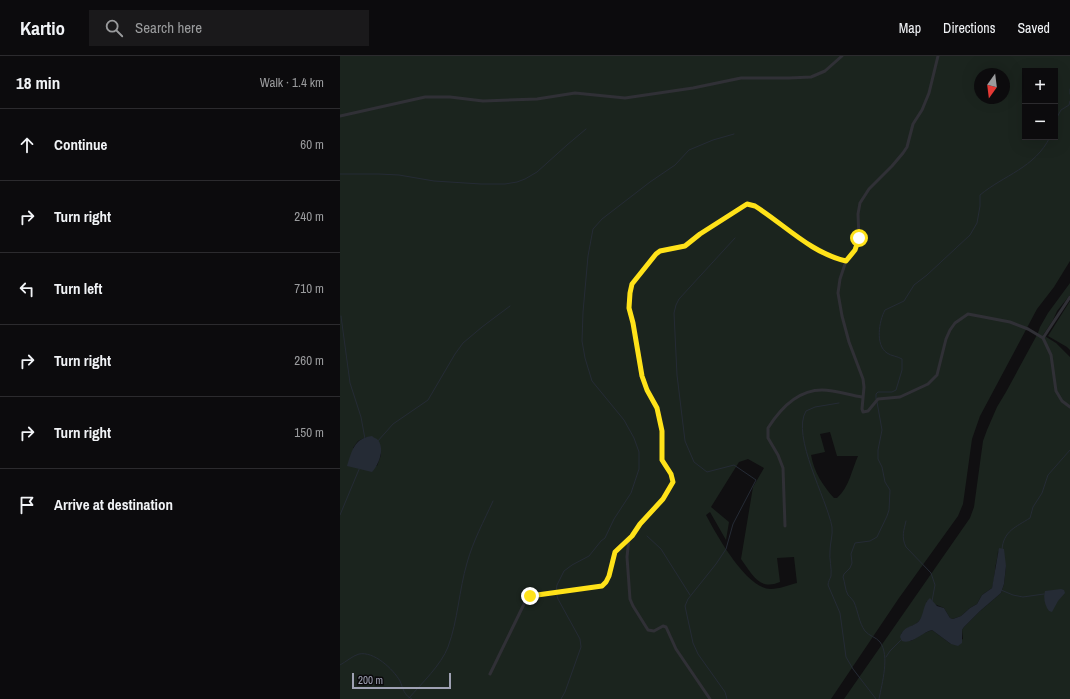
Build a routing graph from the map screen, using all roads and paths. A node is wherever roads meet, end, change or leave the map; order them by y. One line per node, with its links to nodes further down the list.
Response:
1 (842, 56): 3 (street)
2 (938, 56): 4 (street)
3 (340, 116)
4 (846, 261): 7 (street); 10 (street)
5 (1070, 297): 6 (street)
6 (1044, 338): 7 (street); 8 (street)
7 (862, 397): 9 (street)
8 (1070, 407)
9 (785, 526)
10 (629, 538): 11 (street); 12 (street)
11 (490, 674)
12 (710, 699)

